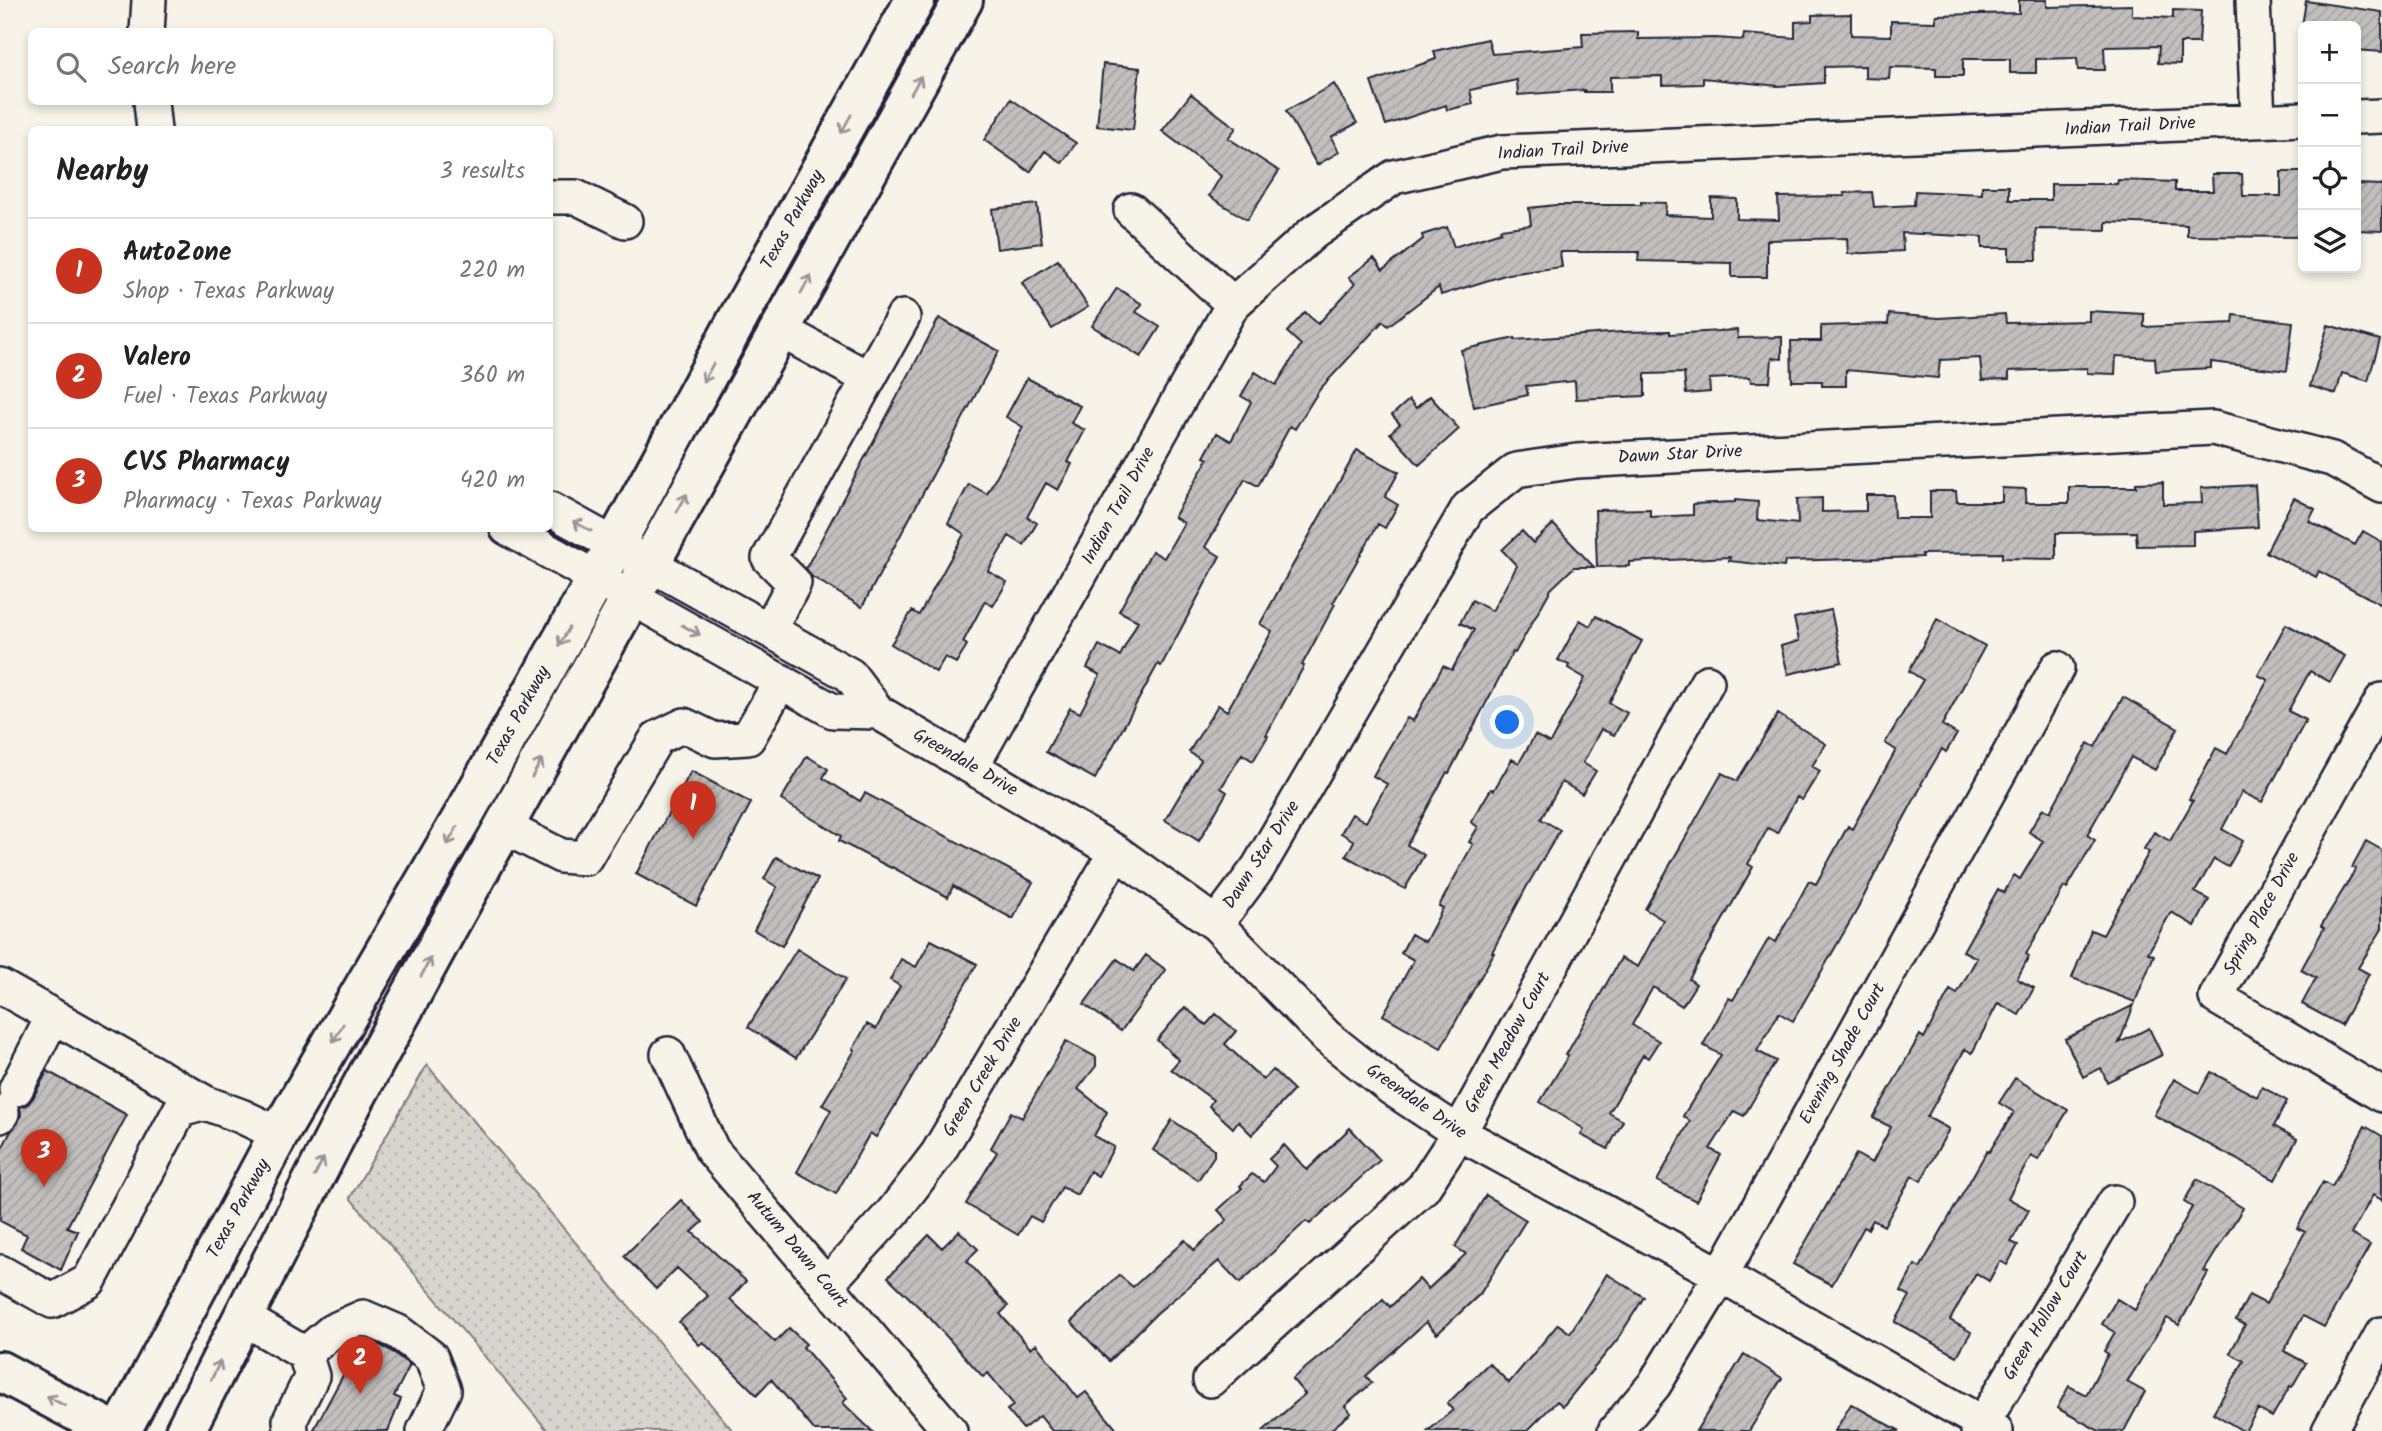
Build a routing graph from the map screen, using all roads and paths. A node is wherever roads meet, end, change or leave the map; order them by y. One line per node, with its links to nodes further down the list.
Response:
1 (149, 0): 5 (street)
2 (915, 0): 22 (main road, Texas Parkway, one-way to 22)
3 (963, 0): 17 (main road, one-way to 3)
4 (2253, 0): 10 (street)
5 (147, 28)
6 (151, 105): 11 (street)
7 (2382, 116): 8 (street)
8 (2361, 117)
9 (2298, 119): 10 (street, Indian Trail Drive)
10 (2259, 120): 15 (street, Indian Trail Drive)
11 (154, 126)
12 (553, 197): 14 (street)
13 (1131, 210): 15 (street)
14 (625, 220)
15 (1233, 304): 32 (street, Indian Trail Drive)
16 (903, 317): 18 (street)
17 (780, 330): 18 (street); 23 (main road, one-way to 17)
18 (868, 378): 26 (street)
19 (2382, 486): 35 (street, Dawn Star Drive)
20 (553, 511): 22 (street, Greendale Drive, one-way to 20)
21 (514, 532): 24 (street, Greendale Drive)
22 (615, 544): 23 (street, Greendale Drive); 24 (main road, Texas Parkway)
23 (650, 563): 25 (main road); 26 (street, Greendale Drive)
24 (597, 578): 25 (street, Greendale Drive); 43 (main road, Texas Parkway, one-way to 43)
25 (631, 597): 28 (street, Greendale Drive, one-way to 28); 33 (main road, one-way to 25)
26 (769, 630): 31 (street, Greendale Drive)
27 (2057, 668): 46 (street, Evening Shade Court)
28 (781, 681): 31 (street, Greendale Drive); 33 (street)
29 (1707, 682): 42 (street, Green Meadow Court)
30 (2382, 701): 39 (street, Spring Place Drive)
31 (878, 712): 32 (street, Greendale Drive)
32 (972, 766): 34 (street, Greendale Drive)
33 (504, 827): 48 (main road, one-way to 33)
34 (1116, 852): 35 (street, Greendale Drive); 47 (street, Green Creek Drive)
35 (1216, 924): 42 (street, Greendale Drive)
36 (0, 986): 37 (street)
37 (53, 1016): 40 (street); 41 (street)
38 (668, 1054): 47 (street, Autum Dawn Court)
39 (2382, 1095)
40 (206, 1103): 43 (street); 45 (street)
41 (6, 1106)
42 (1459, 1133): 46 (street, Greendale Drive); 52 (street, Green Meadow Court)
43 (279, 1134): 55 (main road, Texas Parkway)
44 (2115, 1202): 53 (street, Green Hollow Court)
45 (0, 1272)
46 (1721, 1275): 53 (street, Greendale Drive); 60 (street, Evening Shade Court)
47 (826, 1284): 59 (street, Autum Dawn Court)
48 (242, 1317): 50 (street); 56 (main road, one-way to 48)
49 (2382, 1334): 61 (street)
50 (304, 1354): 57 (street); 58 (street)
51 (0, 1371): 54 (main road, one-way to 51)
52 (1210, 1380)
53 (1985, 1428)
54 (113, 1431)
55 (121, 1431)
56 (185, 1431)
57 (291, 1431)
58 (424, 1431)
59 (950, 1431)
60 (1615, 1431)
61 (2329, 1431)

